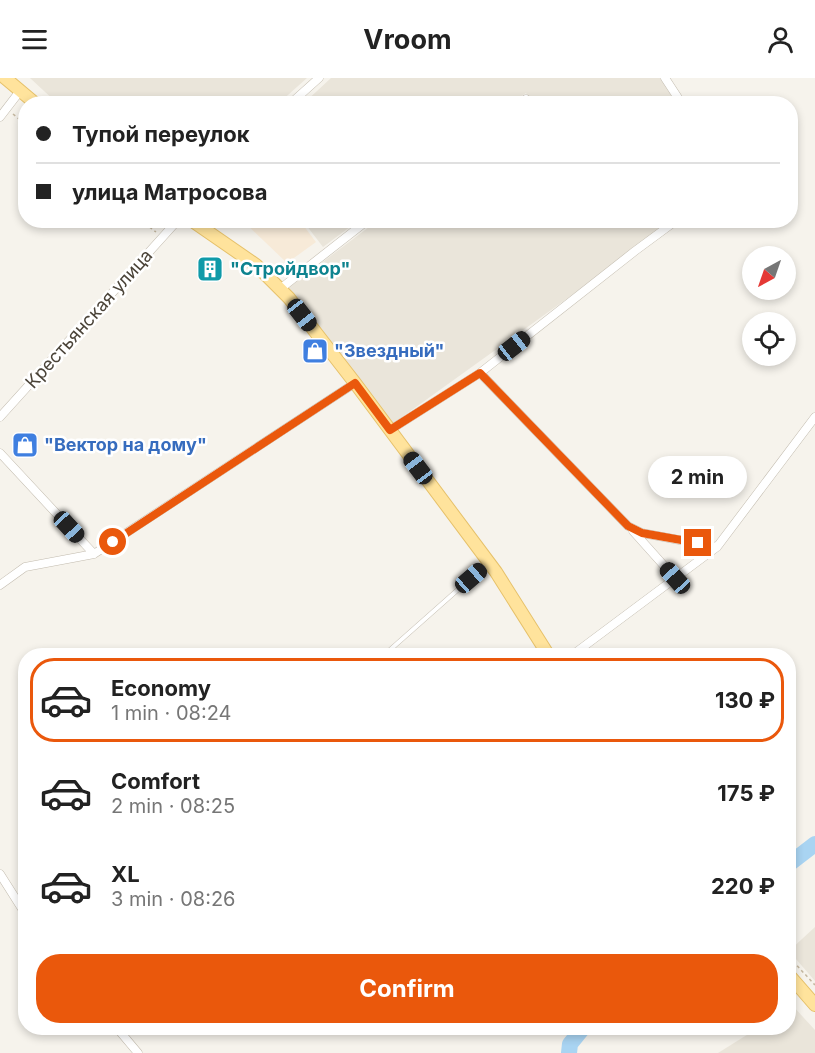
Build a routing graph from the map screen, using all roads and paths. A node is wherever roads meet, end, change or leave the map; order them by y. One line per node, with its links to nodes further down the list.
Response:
1 (5, 78): 4 (main road)
2 (318, 78): 6 (street)
3 (665, 78): 7 (street)
4 (20, 91): 5 (main road); 8 (street)
5 (26, 96)
6 (299, 96)
7 (677, 96)
8 (0, 117)
9 (150, 228): 14 (path)
10 (171, 228): 14 (street, Крестьянская улица)
11 (202, 228): 15 (main road)
12 (358, 228): 15 (street)
13 (666, 228): 16 (street)
14 (163, 238): 18 (street, Крестьянская улица)
15 (280, 289): 17 (main road)
16 (480, 373): 20 (street); 22 (street)
17 (355, 383): 20 (main road); 24 (street)
18 (0, 417)
19 (815, 417): 23 (street)
20 (390, 430): 25 (main road)
21 (0, 453): 24 (street)
22 (628, 526): 23 (street); 26 (street)
23 (717, 547): 26 (street)
24 (94, 554): 27 (street)
25 (488, 563): 28 (lane); 29 (main road)
26 (675, 578): 30 (street)
27 (0, 585)
28 (392, 648)
29 (544, 648)
30 (582, 648)
31 (0, 874): 32 (street)
32 (18, 902)
33 (796, 964): 35 (path)
34 (796, 983): 36 (main road)
35 (815, 984)
36 (815, 1005)
37 (123, 1035): 38 (street)
38 (138, 1053)

